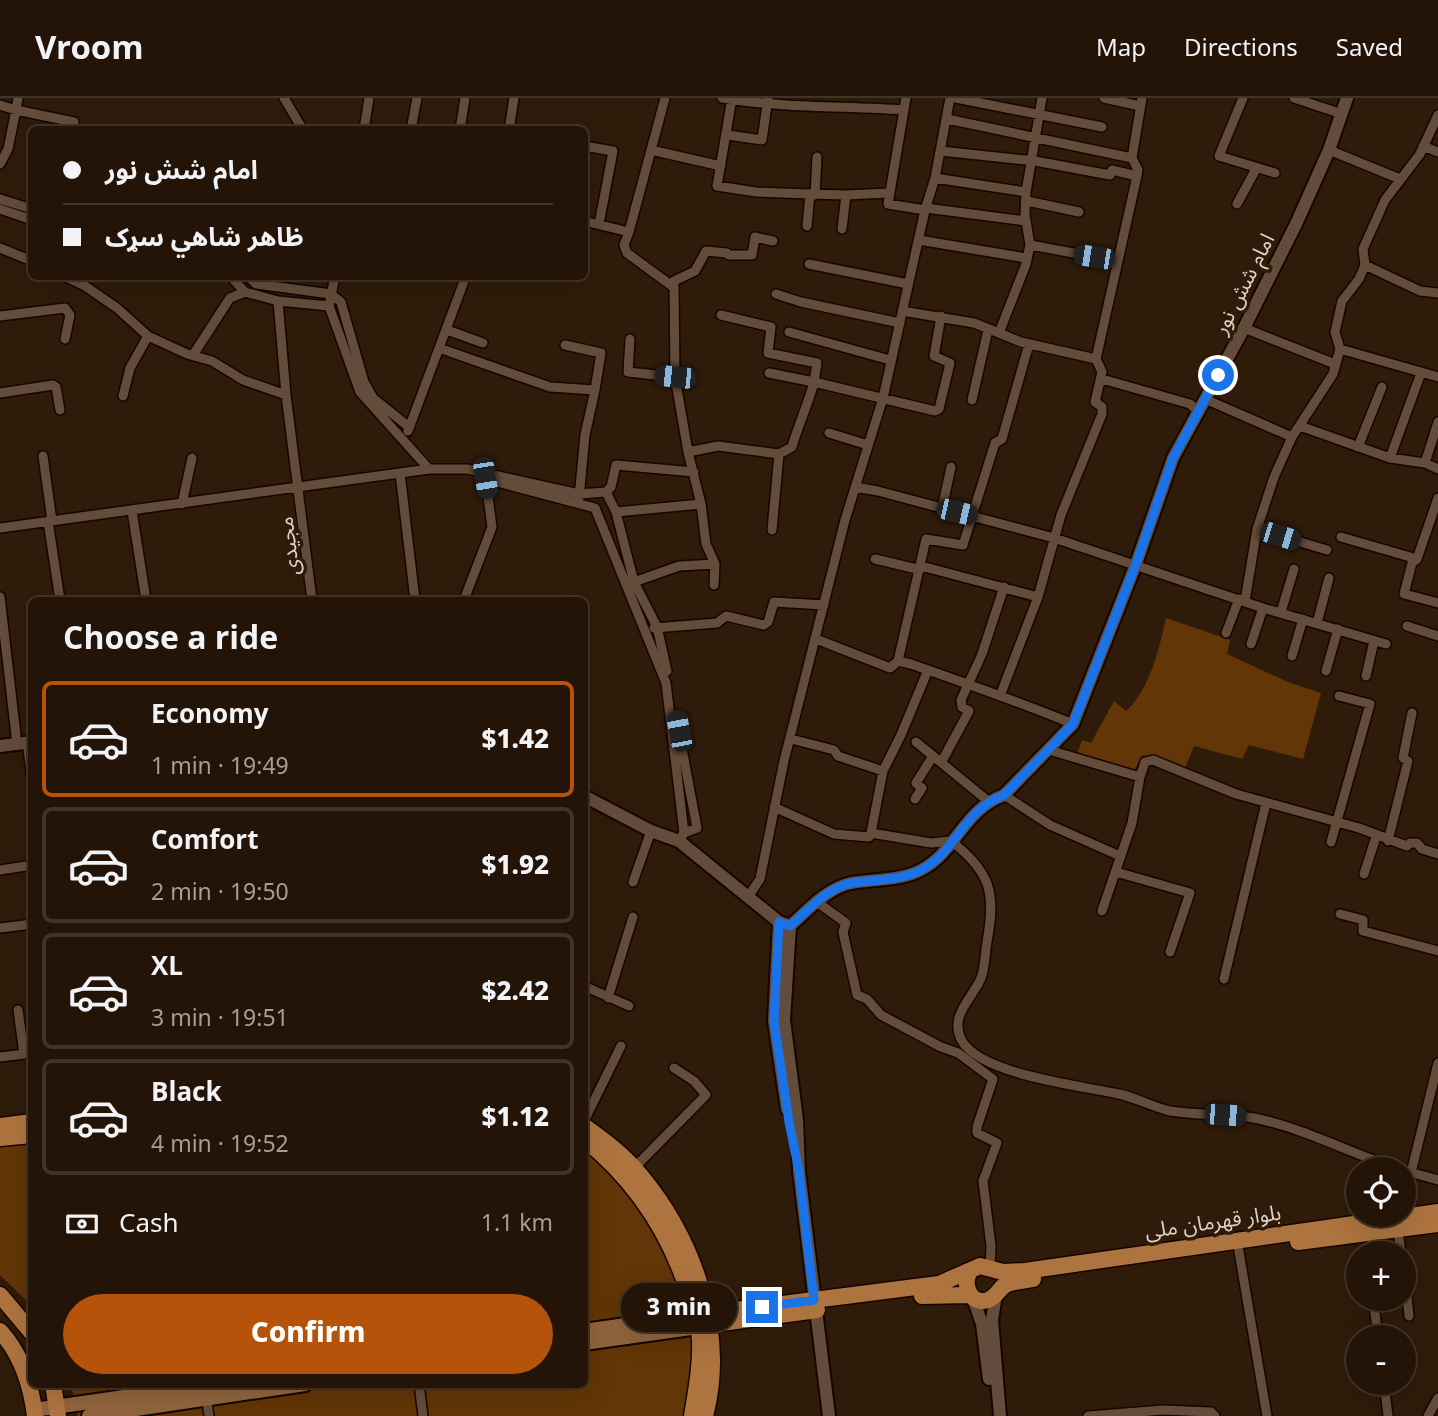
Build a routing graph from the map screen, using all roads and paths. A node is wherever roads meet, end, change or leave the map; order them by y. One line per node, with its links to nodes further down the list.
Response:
1 (18, 98): 20 (street)
2 (284, 98): 27 (street)
3 (369, 98): 28 (street)
4 (416, 98): 29 (street)
5 (465, 98): 30 (street)
6 (514, 98): 31 (street)
7 (665, 98): 38 (street)
8 (906, 98): 21 (street)
9 (950, 98): 25 (street)
10 (956, 98): 24 (street)
11 (1042, 98): 24 (street)
12 (1104, 98): 18 (street)
13 (1243, 98): 46 (street)
14 (1294, 98): 22 (street)
15 (1347, 98): 22 (street, امام شش نور)
16 (729, 99): 17 (street); 33 (street)
17 (767, 102): 21 (street); 33 (street)
18 (1141, 102): 42 (street)
19 (0, 105): 20 (street)
20 (16, 110): 26 (street); 44 (street)
21 (904, 110): 51 (street)
22 (1342, 114): 37 (street, امام شش نور)
23 (1438, 115): 35 (street)
24 (1040, 116): 32 (street); 34 (street)
25 (947, 119): 34 (street); 39 (street)
26 (74, 122)
27 (301, 126)
28 (365, 126)
29 (412, 126)
30 (461, 126)
31 (510, 126)
32 (1102, 127)
33 (728, 135): 45 (street)
34 (1035, 138): 42 (street); 43 (street)
35 (1423, 146): 40 (street); 50 (street)
36 (588, 147): 64 (street)
37 (1329, 149): 50 (street); 95 (street, امام شش نور)
38 (651, 150): 45 (street); 67 (street)
39 (941, 151): 43 (street); 49 (street)
40 (1438, 152)
41 (817, 157): 52 (street)
42 (1132, 158): 48 (street)
43 (1032, 161): 48 (street); 54 (street)
44 (0, 164)
45 (720, 166): 52 (street)
46 (1256, 169): 47 (street); 56 (street)
47 (1275, 173)
48 (1137, 176): 74 (street)
49 (935, 178): 54 (street); 59 (street)
50 (1400, 179): 76 (street)
51 (888, 193): 53 (street); 59 (street)
52 (812, 195): 53 (street); 65 (street)
53 (846, 195): 66 (street)
54 (1027, 196): 60 (street); 63 (street)
55 (0, 199): 57 (street)
56 (1237, 204)
57 (28, 208)
58 (0, 209): 61 (street)
59 (925, 209): 63 (street); 69 (street)
60 (1079, 212)
61 (28, 219)
62 (588, 222): 64 (street)
63 (1026, 222): 70 (street)
64 (599, 225): 67 (street)
65 (807, 226)
66 (842, 229)
67 (629, 232): 83 (street)
68 (773, 240): 83 (street)
69 (919, 240): 72 (street); 82 (street)
70 (1030, 245): 72 (street); 74 (street)
71 (0, 248): 73 (street)
72 (1027, 258): 99 (street)
73 (28, 260)
74 (1118, 261): 109 (street)
75 (809, 264): 82 (street)
76 (1365, 265): 85 (street); 107 (street)
77 (72, 280): 100 (street)
78 (234, 280): 84 (street)
79 (257, 280): 86 (street)
80 (334, 280): 86 (street)
81 (465, 280): 96 (street)
82 (908, 285): 90 (street)
83 (672, 286): 114 (street)
84 (246, 292): 88 (street); 108 (street)
85 (1438, 293)
86 (331, 294): 89 (street); 130 (street)
87 (776, 294): 94 (street)
88 (278, 301): 89 (street); 122 (street, مجیدی)
89 (329, 306): 133 (street)
90 (902, 311): 93 (street); 94 (street)
91 (0, 316): 101 (street)
92 (721, 316): 117 (street)
93 (942, 316): 97 (street); 123 (street)
94 (900, 323): 110 (street)
95 (1244, 328): 111 (street); 124 (street, امام شش نور)
96 (447, 330): 103 (street); 106 (street)
97 (988, 330): 99 (street); 125 (street)
98 (789, 332): 110 (street)
99 (999, 333): 104 (street)
100 (148, 336): 108 (street); 121 (street)
101 (65, 339)
102 (630, 339): 114 (street)
103 (483, 343)
104 (1029, 344): 109 (street); 159 (street)
105 (565, 345): 119 (street)
106 (439, 348): 119 (street); 130 (street)
107 (1340, 349): 111 (street); 113 (street)
108 (193, 355): 122 (street)
109 (1096, 359): 116 (street)
110 (890, 360): 123 (street)
111 (1335, 364): 129 (street)
112 (769, 373): 117 (street)
113 (1421, 373): 115 (street); 140 (street)
114 (675, 377): 136 (street)
115 (1438, 377)
116 (1102, 379): 127 (street); 165 (street)
117 (814, 382): 123 (street); 137 (street)
118 (1382, 387): 135 (street)
119 (595, 390): 152 (street)
120 (0, 393): 126 (street)
121 (123, 396)
122 (286, 396): 149 (street, مجیدی)
123 (883, 398): 134 (street)
124 (1205, 399): 127 (street, امام شش نور); 132 (street)
125 (972, 400)
126 (60, 410)
127 (1198, 411): 170 (street, امام شش نور)
128 (1438, 422): 141 (street)
129 (1300, 426): 132 (street); 135 (street)
130 (409, 428): 133 (street)
131 (829, 433): 134 (street)
132 (1292, 438): 163 (street)
133 (405, 440): 143 (street)
134 (868, 445): 150 (street)
135 (1359, 447): 140 (street)
136 (688, 452): 137 (street); 146 (street)
137 (779, 454): 162 (street)
138 (43, 456): 160 (street)
139 (192, 458): 154 (street)
140 (1390, 458): 141 (street)
141 (1425, 463): 145 (street)
142 (951, 467): 156 (street)
143 (429, 469): 144 (street); 147 (street)
144 (447, 469): 148 (street); 148 (street)
145 (1438, 469)
146 (694, 472): 151 (street); 155 (street)
147 (400, 473): 149 (street); 181 (street)
148 (485, 476): 152 (street); 182 (street)
149 (299, 487): 154 (street); 180 (street, مجیدی)
150 (855, 488): 156 (street); 186 (street)
151 (606, 492): 152 (street); 158 (street)
152 (579, 498): 193 (street)
153 (1438, 498): 168 (street)
154 (182, 503): 157 (street)
155 (701, 504): 158 (street); 169 (street)
156 (942, 509): 159 (street)
157 (132, 510): 160 (street); 179 (street)
158 (616, 512): 174 (street)
159 (971, 515): 165 (street); 171 (street)
160 (50, 521): 161 (street); 178 (street)
161 (0, 528)
162 (772, 530)
163 (1257, 530): 166 (street); 184 (street)
164 (1341, 537): 168 (street)
165 (1054, 538): 170 (street); 183 (street)
166 (1327, 550)
167 (875, 559): 171 (street)
168 (1417, 559): 185 (street)
169 (715, 564): 174 (street); 175 (street)
170 (1136, 564): 184 (street); 210 (street, امام شش نور)
171 (917, 569): 176 (street); 202 (street)
172 (1294, 569): 188 (street)
173 (1329, 578): 190 (street)
174 (634, 582): 192 (street)
175 (713, 585)
176 (1004, 587): 183 (street); 206 (street)
177 (0, 597): 213 (street)
178 (60, 597)
179 (146, 597)
180 (313, 597)
181 (415, 597)
182 (465, 597)
183 (1038, 597): 207 (street)
184 (1242, 600): 187 (street); 195 (street)
185 (1438, 603)
186 (824, 605): 192 (street); 197 (street)
187 (1263, 608): 188 (street); 199 (street)
188 (1281, 612): 189 (street)
189 (1303, 619): 190 (street); 201 (street)
190 (1317, 623): 194 (street)
191 (1407, 626): 196 (street)
192 (657, 627): 193 (street); 228 (street)
193 (646, 629): 228 (street)
194 (1338, 629): 198 (street); 204 (street)
195 (1226, 633)
196 (1438, 636)
197 (816, 639): 202 (street); 211 (street)
198 (1374, 641): 200 (street); 205 (street)
199 (1251, 644)
200 (1386, 644)
201 (1292, 656)
202 (898, 661): 203 (street)
203 (928, 670): 206 (street); 217 (street)
204 (1326, 671)
205 (1366, 676)
206 (968, 685): 207 (street); 216 (street)
207 (1000, 696): 210 (street)
208 (1339, 696): 225 (street)
209 (1412, 713): 231 (street)
210 (1073, 724): 215 (street, امام شش نور)
211 (791, 739): 217 (street); 224 (street)
212 (916, 742): 216 (street)
213 (25, 743): 214 (street)
214 (0, 746)
215 (1049, 750): 218 (street); 219 (street, امام شش نور)
216 (937, 759): 221 (street); 222 (street)
217 (883, 771): 227 (street)
218 (1140, 777): 223 (street); 234 (street)
219 (1004, 795): 222 (street, امام شش نور); 234 (street)
220 (588, 798): 226 (street)
221 (915, 799)
222 (988, 801): 230 (street, امام شش نور)
223 (1265, 803): 225 (street); 250 (street)
224 (774, 807): 227 (street); 240 (street)
225 (1337, 822): 229 (street); 232 (street)
226 (651, 831): 228 (street); 239 (street)
227 (871, 833): 230 (street)
228 (682, 836): 240 (street)
229 (1376, 837): 231 (street); 238 (street)
230 (951, 841): 241 (street, امام شش نور); 259 (street)
231 (1388, 841): 233 (street)
232 (1331, 842)
233 (1438, 854)
234 (1120, 856): 237 (street)
235 (28, 866): 236 (street)
236 (0, 870)
237 (1116, 872): 242 (street); 249 (street)
238 (1364, 874)
239 (633, 882)
240 (748, 897): 246 (street)
241 (817, 902): 246 (street, امام شش نور); 261 (street)
242 (1102, 911)
243 (1340, 914): 248 (street)
244 (633, 917): 252 (street)
245 (28, 924): 247 (street)
246 (785, 924): 284 (street)
247 (0, 928)
248 (1438, 951)
249 (1170, 952)
250 (1224, 978)
251 (588, 988): 252 (street)
252 (608, 998): 253 (street)
253 (629, 1006)
254 (18, 1010): 256 (street)
255 (621, 1046): 262 (street)
256 (28, 1053): 257 (street)
257 (0, 1057)
258 (1438, 1063): 270 (street)
259 (998, 1064): 261 (street); 269 (street)
260 (674, 1068): 271 (street)
261 (993, 1079): 279 (street)
262 (588, 1116)
263 (28, 1122): 264 (highway)
264 (0, 1126)
265 (588, 1127): 271 (highway)
266 (28, 1135): 267 (highway)
267 (0, 1138)
268 (588, 1143): 287 (highway)
269 (1369, 1157)
270 (1408, 1157)
271 (634, 1168): 287 (highway)
272 (1416, 1174): 273 (street)
273 (1438, 1180)
274 (1438, 1212): 278 (highway, بلوار قهرمان ملی)
275 (1438, 1224): 276 (highway, بلوار قهرمان ملی)
276 (1398, 1230): 277 (street); 278 (highway, بلوار قهرمان ملی)
277 (1399, 1241)
278 (1237, 1244): 279 (highway, بلوار قهرمان ملی); 281 (highway, بلوار قهرمان ملی); 312 (street)
279 (992, 1268): 280 (highway); 281 (highway)
280 (970, 1271): 283 (highway); 284 (highway)
281 (997, 1294): 283 (highway); 310 (street)
282 (0, 1295): 288 (highway)
283 (972, 1296): 284 (highway); 309 (street)
284 (815, 1305): 287 (highway); 308 (street)
285 (1408, 1311): 286 (street)
286 (1409, 1316)
287 (703, 1320): 290 (main road); 291 (main road); 306 (highway); 307 (highway)
288 (28, 1328)
289 (0, 1331): 292 (highway)
290 (588, 1331)
291 (588, 1342)
292 (28, 1388)
293 (28, 1388): 301 (highway)
294 (54, 1388): 300 (highway)
295 (241, 1388): 297 (main road)
296 (420, 1388): 305 (street)
297 (209, 1390): 300 (main road); 303 (main road); 304 (street)
298 (1386, 1395): 313 (street)
299 (1438, 1398): 314 (street)
300 (58, 1412): 301 (main road)
301 (34, 1413)
302 (1212, 1415): 311 (street)
303 (89, 1416)
304 (209, 1416)
305 (423, 1416)
306 (692, 1416)
307 (705, 1416)
308 (830, 1416)
309 (995, 1416)
310 (1000, 1416)
311 (1087, 1416)
312 (1267, 1416)
313 (1388, 1416)
314 (1428, 1416)

